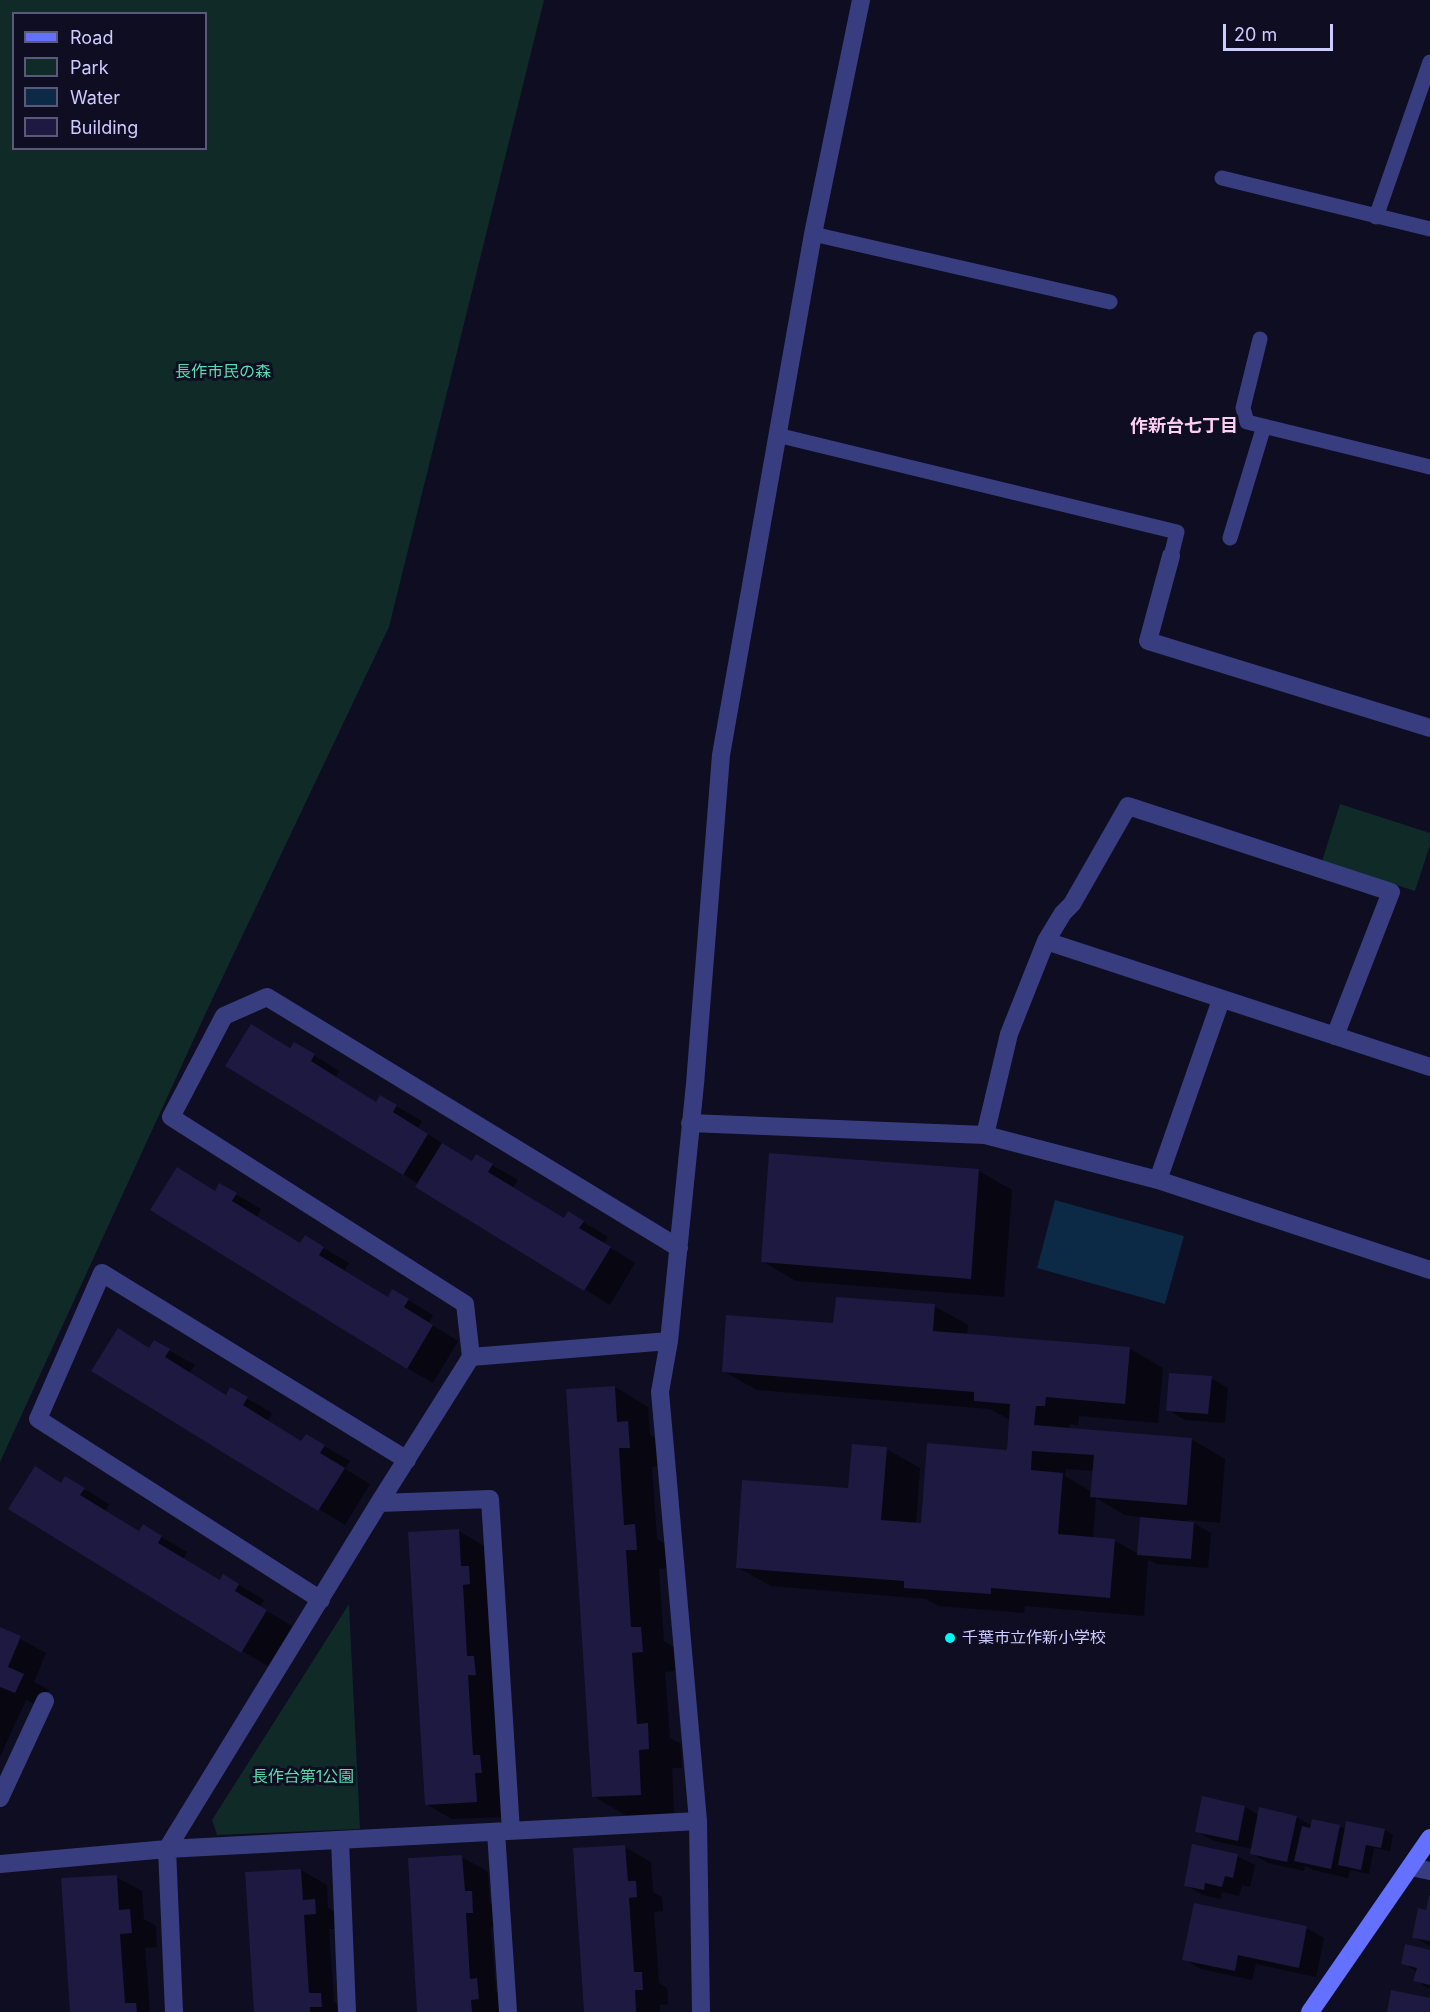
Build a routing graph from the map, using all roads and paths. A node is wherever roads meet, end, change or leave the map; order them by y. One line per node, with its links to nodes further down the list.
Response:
1 (861, 0): 6 (street)
2 (1430, 62): 4 (lane)
3 (1222, 178): 4 (lane)
4 (1376, 217): 5 (lane)
5 (1430, 229)
6 (813, 234): 7 (lane); 10 (street)
7 (1110, 302)
8 (1260, 339): 9 (lane)
9 (1264, 426): 11 (lane); 12 (lane)
10 (777, 435): 13 (lane); 19 (street)
11 (1430, 467)
12 (1230, 538)
13 (1171, 556): 14 (street)
14 (1430, 728)
15 (1046, 941): 16 (street); 17 (street); 20 (street)
16 (1221, 1000): 17 (street); 21 (street)
17 (1335, 1036): 18 (street)
18 (1430, 1067)
19 (690, 1124): 20 (street); 22 (street)
20 (985, 1135): 21 (street)
21 (1158, 1180): 23 (street)
22 (679, 1248): 24 (street); 25 (street)
23 (1430, 1270)
24 (669, 1341): 25 (street); 31 (street)
25 (471, 1357): 26 (street)
26 (407, 1460): 27 (street); 28 (street)
27 (379, 1503): 28 (street); 32 (street)
28 (321, 1600): 35 (street)
29 (45, 1701): 30 (street)
30 (0, 1798)
31 (698, 1821): 32 (street); 42 (street)
32 (503, 1831): 34 (street); 41 (street)
33 (1430, 1838): 37 (street)
34 (340, 1840): 35 (street); 40 (street)
35 (167, 1849): 36 (street); 39 (street)
36 (0, 1864)
37 (1411, 1867): 38 (street); 43 (street)
38 (1430, 1871)
39 (174, 2012)
40 (347, 2012)
41 (508, 2012)
42 (701, 2012)
43 (1310, 2012)

